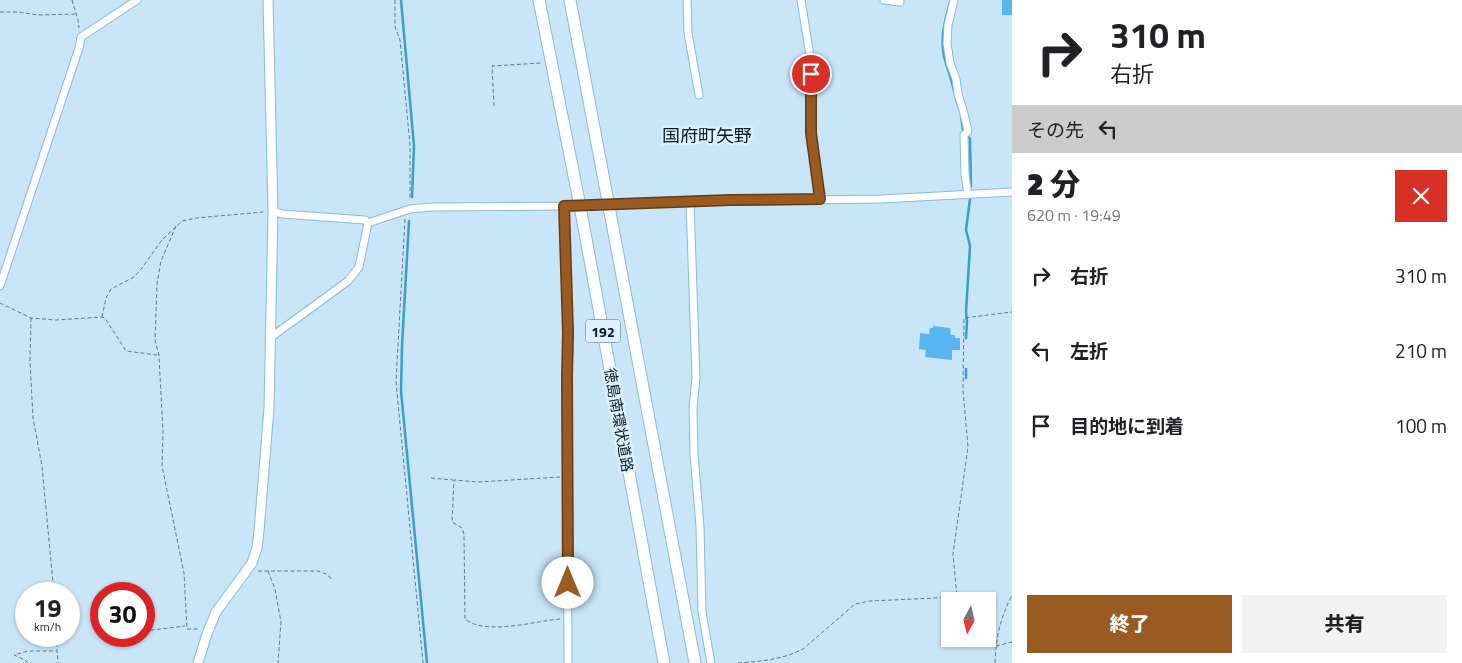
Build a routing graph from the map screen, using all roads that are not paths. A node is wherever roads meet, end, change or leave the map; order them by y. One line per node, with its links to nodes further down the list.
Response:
1 (137, 0): 20 (street)
2 (268, 0): 18 (street)
3 (539, 0): 17 (highway, 徳島南環状道路 / 192)
4 (570, 0): 15 (highway, 徳島南環状道路 / 192)
5 (687, 0): 10 (street)
6 (800, 0): 13 (street)
7 (884, 0): 9 (street)
8 (954, 0): 12 (street)
9 (900, 2)
10 (699, 95)
11 (1012, 192): 12 (street)
12 (968, 195): 13 (street)
13 (820, 199): 14 (street)
14 (690, 202): 15 (street); 26 (street)
15 (609, 205): 17 (street); 25 (highway, 徳島南環状道路 / 192)
16 (564, 206): 17 (street); 19 (street); 23 (street)
17 (580, 206): 24 (highway, 徳島南環状道路 / 192)
18 (273, 210): 19 (street); 21 (street)
19 (368, 223): 21 (street)
20 (0, 286)
21 (270, 338): 22 (street)
22 (198, 663)
23 (568, 663)
24 (664, 663)
25 (694, 663)
26 (710, 663)

